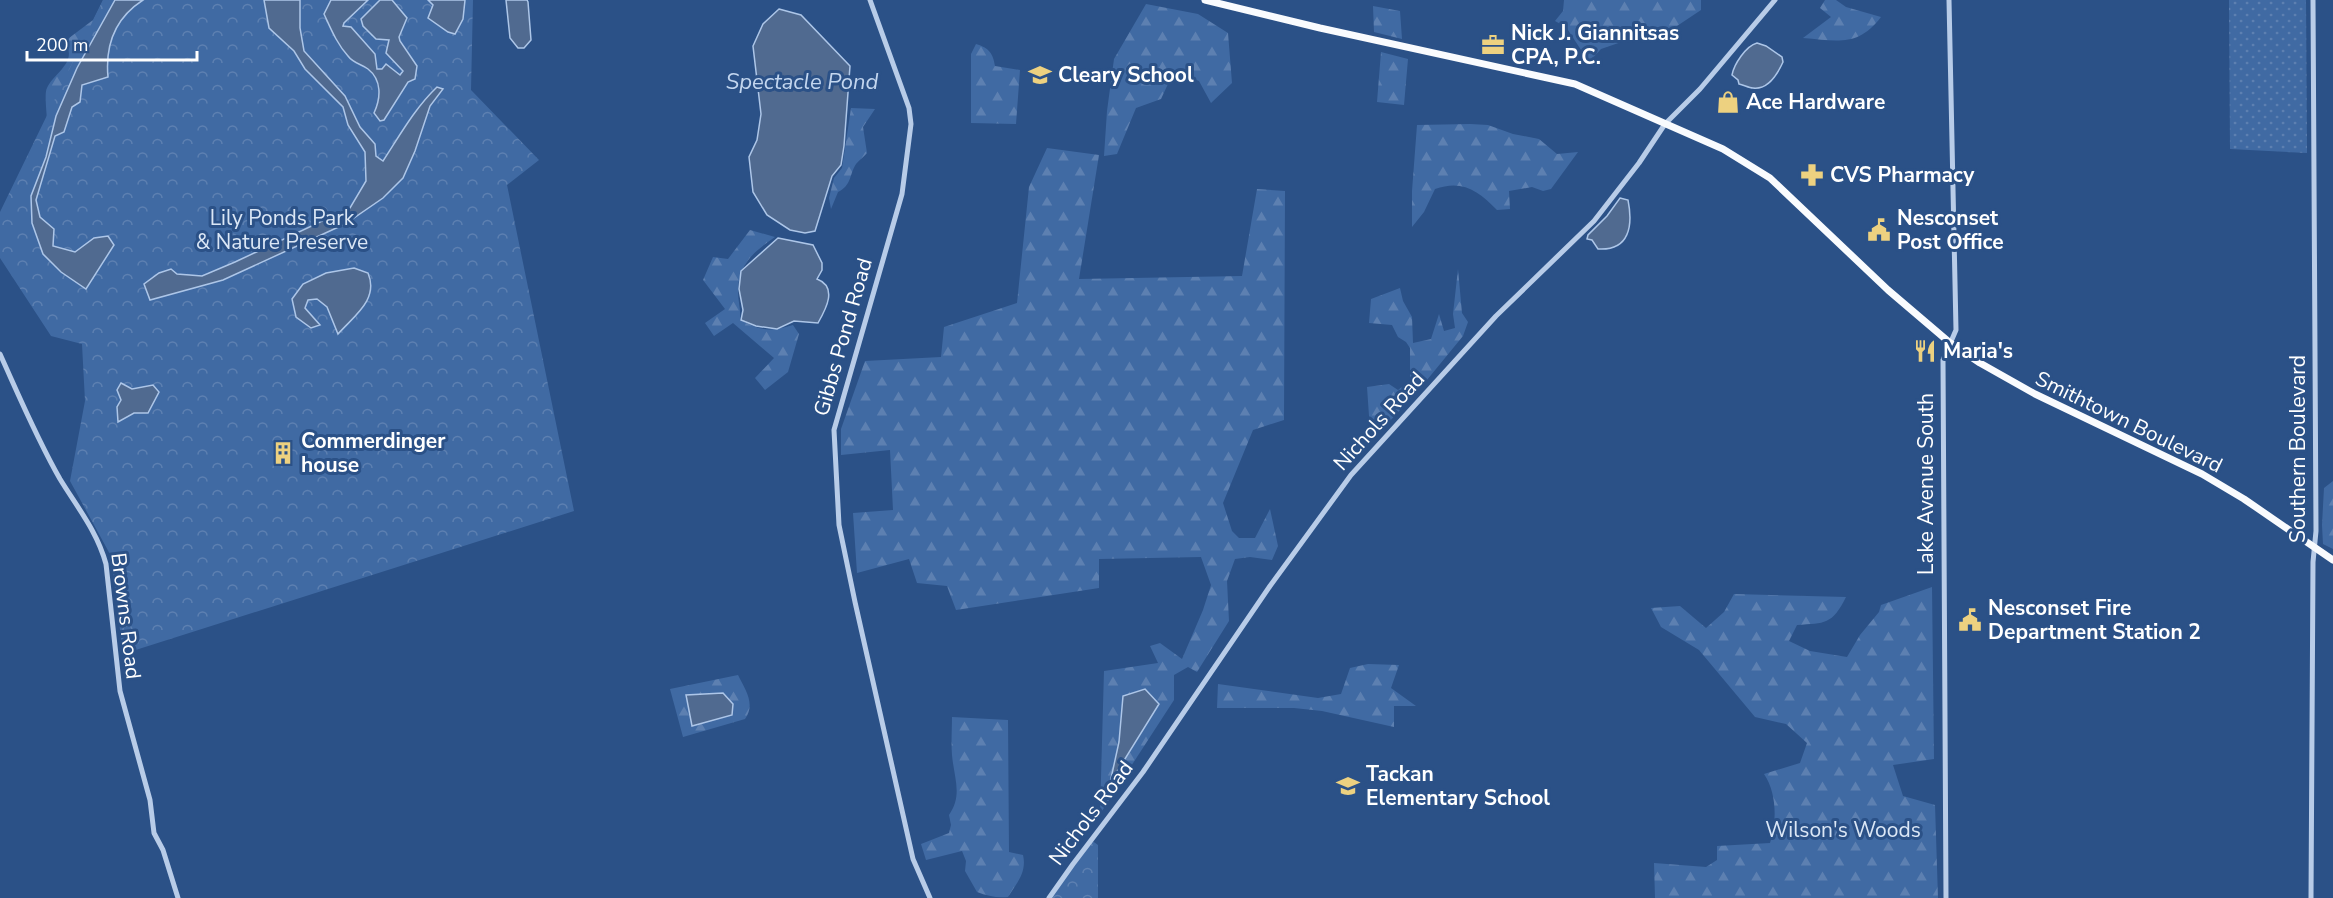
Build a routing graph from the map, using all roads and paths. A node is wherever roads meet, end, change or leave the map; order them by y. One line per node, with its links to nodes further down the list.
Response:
1 (870, 0): 12 (street, Gibbs Pond Road)
2 (1205, 0): 6 (main road, Smithtown Boulevard)
3 (1775, 0): 6 (street, Nichols Road)
4 (1949, 0): 7 (street, Lake Avenue South)
5 (2313, 0): 9 (street, Southern Boulevard)
6 (1665, 124): 7 (main road, Smithtown Boulevard); 13 (street, Nichols Road)
7 (1949, 342): 9 (main road, Smithtown Boulevard); 14 (street, Lake Avenue South)
8 (0, 354): 11 (street, Browns Road)
9 (2315, 548): 10 (main road, Smithtown Boulevard); 15 (street, Southern Boulevard)
10 (2333, 560)
11 (178, 898)
12 (930, 898)
13 (1049, 898)
14 (1946, 898)
15 (2312, 898)

